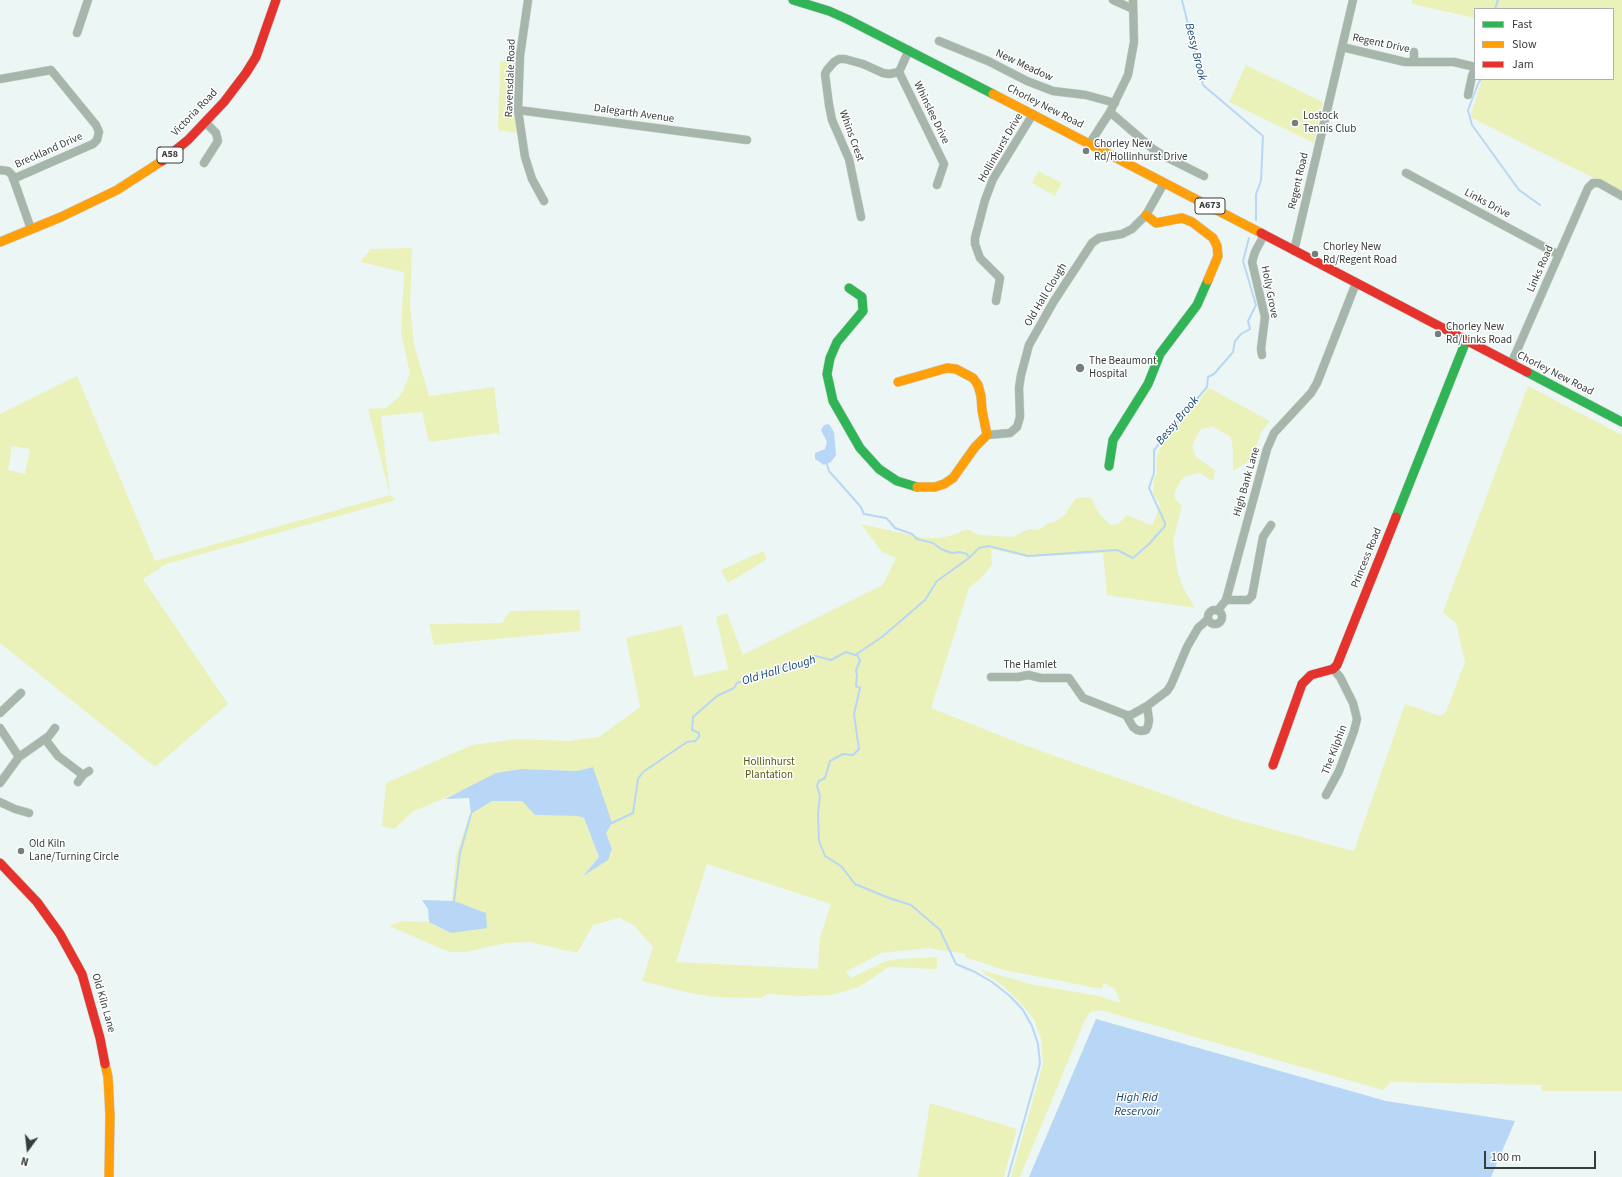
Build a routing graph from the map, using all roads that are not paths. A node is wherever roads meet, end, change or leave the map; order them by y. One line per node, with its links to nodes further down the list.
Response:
1 (88, 0): 9 (street)
2 (276, 0): 24 (main road, Victoria Road / A58)
3 (528, 0): 21 (street, Ravensdale Road)
4 (793, 0): 12 (main road, Chorley New Road / A673)
5 (1113, 0): 8 (street)
6 (1133, 0): 8 (street)
7 (1353, 0): 11 (street, Regent Road)
8 (1133, 9): 20 (street)
9 (78, 33)
10 (939, 41): 20 (street, New Meadow)
11 (1342, 47): 14 (street, Regent Drive); 41 (street, Regent Road)
12 (909, 50): 17 (street); 23 (main road, Chorley New Road / A673)
13 (1414, 52): 14 (street, Regent Drive)
14 (1414, 62): 15 (street, Regent Drive)
15 (1474, 68)
16 (1474, 71): 19 (street, Regent Drive)
17 (899, 72): 33 (street, Whinslee Drive); 37 (street, Whins Crest)
18 (0, 79): 31 (street, Breckland Drive)
19 (1468, 95)
20 (1115, 102): 22 (street)
21 (518, 110): 25 (street, Dalegarth Avenue); 35 (street, Ravensdale Road)
22 (1110, 112): 26 (street); 29 (street)
23 (1033, 114): 26 (main road, Chorley New Road / A673); 45 (street, Hollinhurst Drive)
24 (206, 123): 27 (street); 38 (main road, Victoria Road / A58)
25 (747, 140)
26 (1090, 143): 32 (main road, Chorley New Road / A673)
27 (203, 162)
28 (0, 170): 31 (street)
29 (1200, 171)
30 (1406, 173): 42 (street, Links Drive)
31 (13, 179): 38 (street)
32 (1164, 183): 36 (street, Old Hall Clough); 39 (main road, Chorley New Road / A673)
33 (937, 186)
34 (1622, 196): 42 (street, Links Road)
35 (544, 201)
36 (1146, 215): 51 (street, Old Hall Clough); 52 (main road)
37 (860, 217)
38 (31, 229): 40 (main road, Victoria Road / A58)
39 (1264, 235): 41 (main road, Chorley New Road / A673); 47 (street, Holly Grove)
40 (0, 242)
41 (1294, 250): 43 (main road, Chorley New Road / A673)
42 (1559, 255): 48 (street, Links Road)
43 (1356, 283): 46 (main road, Chorley New Road / A673); 54 (street, High Bank Lane)
44 (849, 288): 51 (main road)
45 (996, 301)
46 (1466, 341): 48 (main road, Chorley New Road / A673); 57 (main road, Princess Road)
47 (1263, 357)
48 (1511, 364): 50 (main road, Chorley New Road / A673)
49 (898, 382): 51 (main road)
50 (1622, 422)
51 (987, 435)
52 (1109, 466)
53 (1271, 525): 54 (street)
54 (1226, 600): 55 (street, High Bank Lane)
55 (1218, 610): 56 (street, High Bank Lane); 56 (street, High Bank Lane)
56 (1208, 619): 60 (street, High Bank Lane)
57 (1333, 669): 67 (main road); 70 (street, The Kilphin)
58 (991, 677): 62 (street, The Hamlet)
59 (21, 693): 61 (street)
60 (1147, 706): 62 (street); 62 (street)
61 (0, 713)
62 (1126, 715)
63 (0, 728): 66 (street)
64 (55, 728): 65 (street)
65 (45, 739): 66 (street); 68 (street)
66 (19, 757): 69 (street)
67 (1273, 765)
68 (83, 776)
69 (0, 783)
70 (1326, 796)
71 (0, 802): 72 (street)
72 (29, 813)
73 (0, 863): 74 (main road, Old Kiln Lane)
74 (109, 1177)

